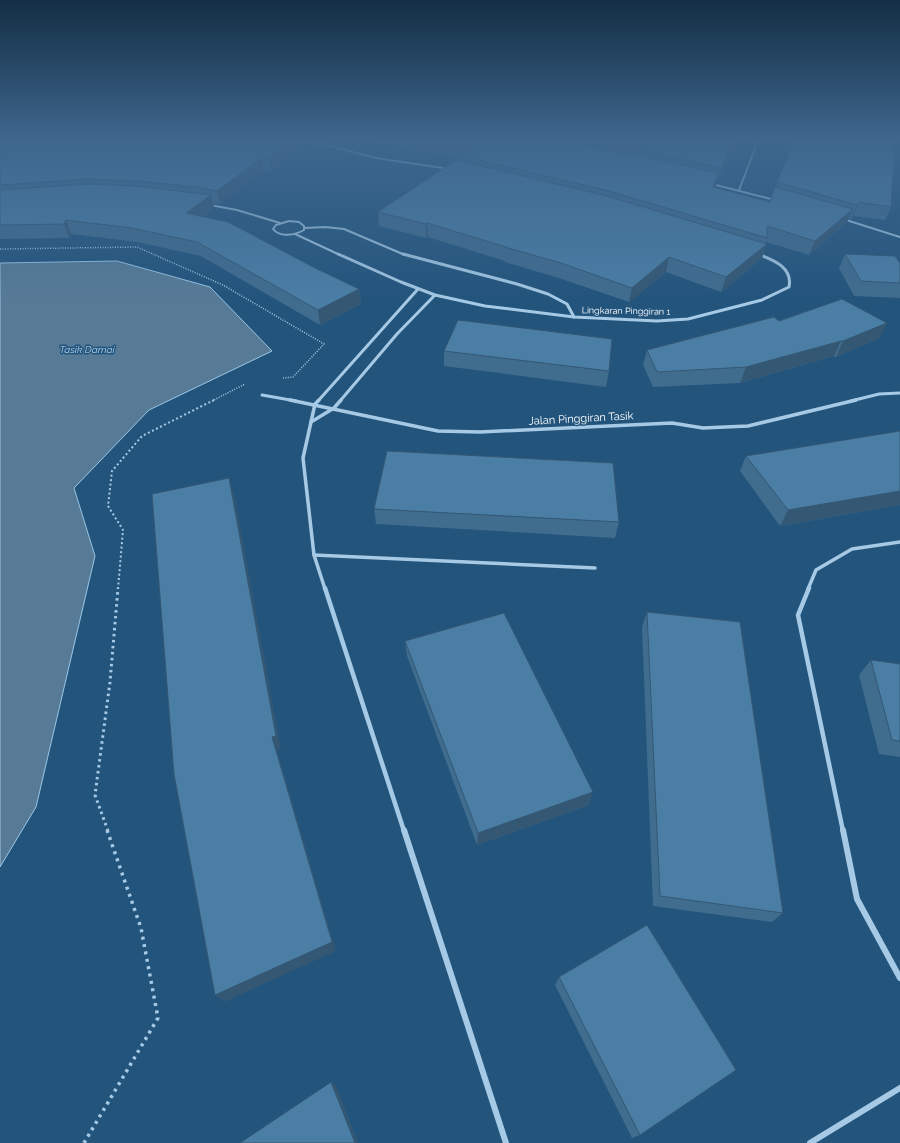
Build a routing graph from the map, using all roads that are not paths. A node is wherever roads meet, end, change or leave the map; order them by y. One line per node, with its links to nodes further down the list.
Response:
1 (754, 194): 2 (street)
2 (777, 201)
3 (207, 205): 5 (street)
4 (838, 217): 8 (street)
5 (280, 223): 6 (street); 7 (street, Lingkaran Pinggiran 1)
6 (304, 228): 7 (street); 12 (street, Lingkaran Pinggiran 1)
7 (295, 234): 10 (street, Lingkaran Pinggiran 1)
8 (900, 237)
9 (757, 253): 12 (street, Lingkaran Pinggiran 1)
10 (418, 289): 11 (street, Lingkaran Pinggiran 1); 15 (street)
11 (435, 295): 12 (street, Lingkaran Pinggiran 1); 16 (street)
12 (574, 317)
13 (900, 393): 16 (street, Jalan Pinggiran Tasik)
14 (262, 395): 15 (street, Jalan Pinggiran Tasik)
15 (315, 404): 16 (street, Jalan Pinggiran Tasik); 17 (street)
16 (334, 408): 17 (street)
17 (311, 422): 19 (street)
18 (900, 542): 21 (street)
19 (314, 555): 20 (street); 23 (street)
20 (595, 568)
21 (900, 978)
22 (900, 1088): 24 (street)
23 (506, 1143)
24 (810, 1143)

